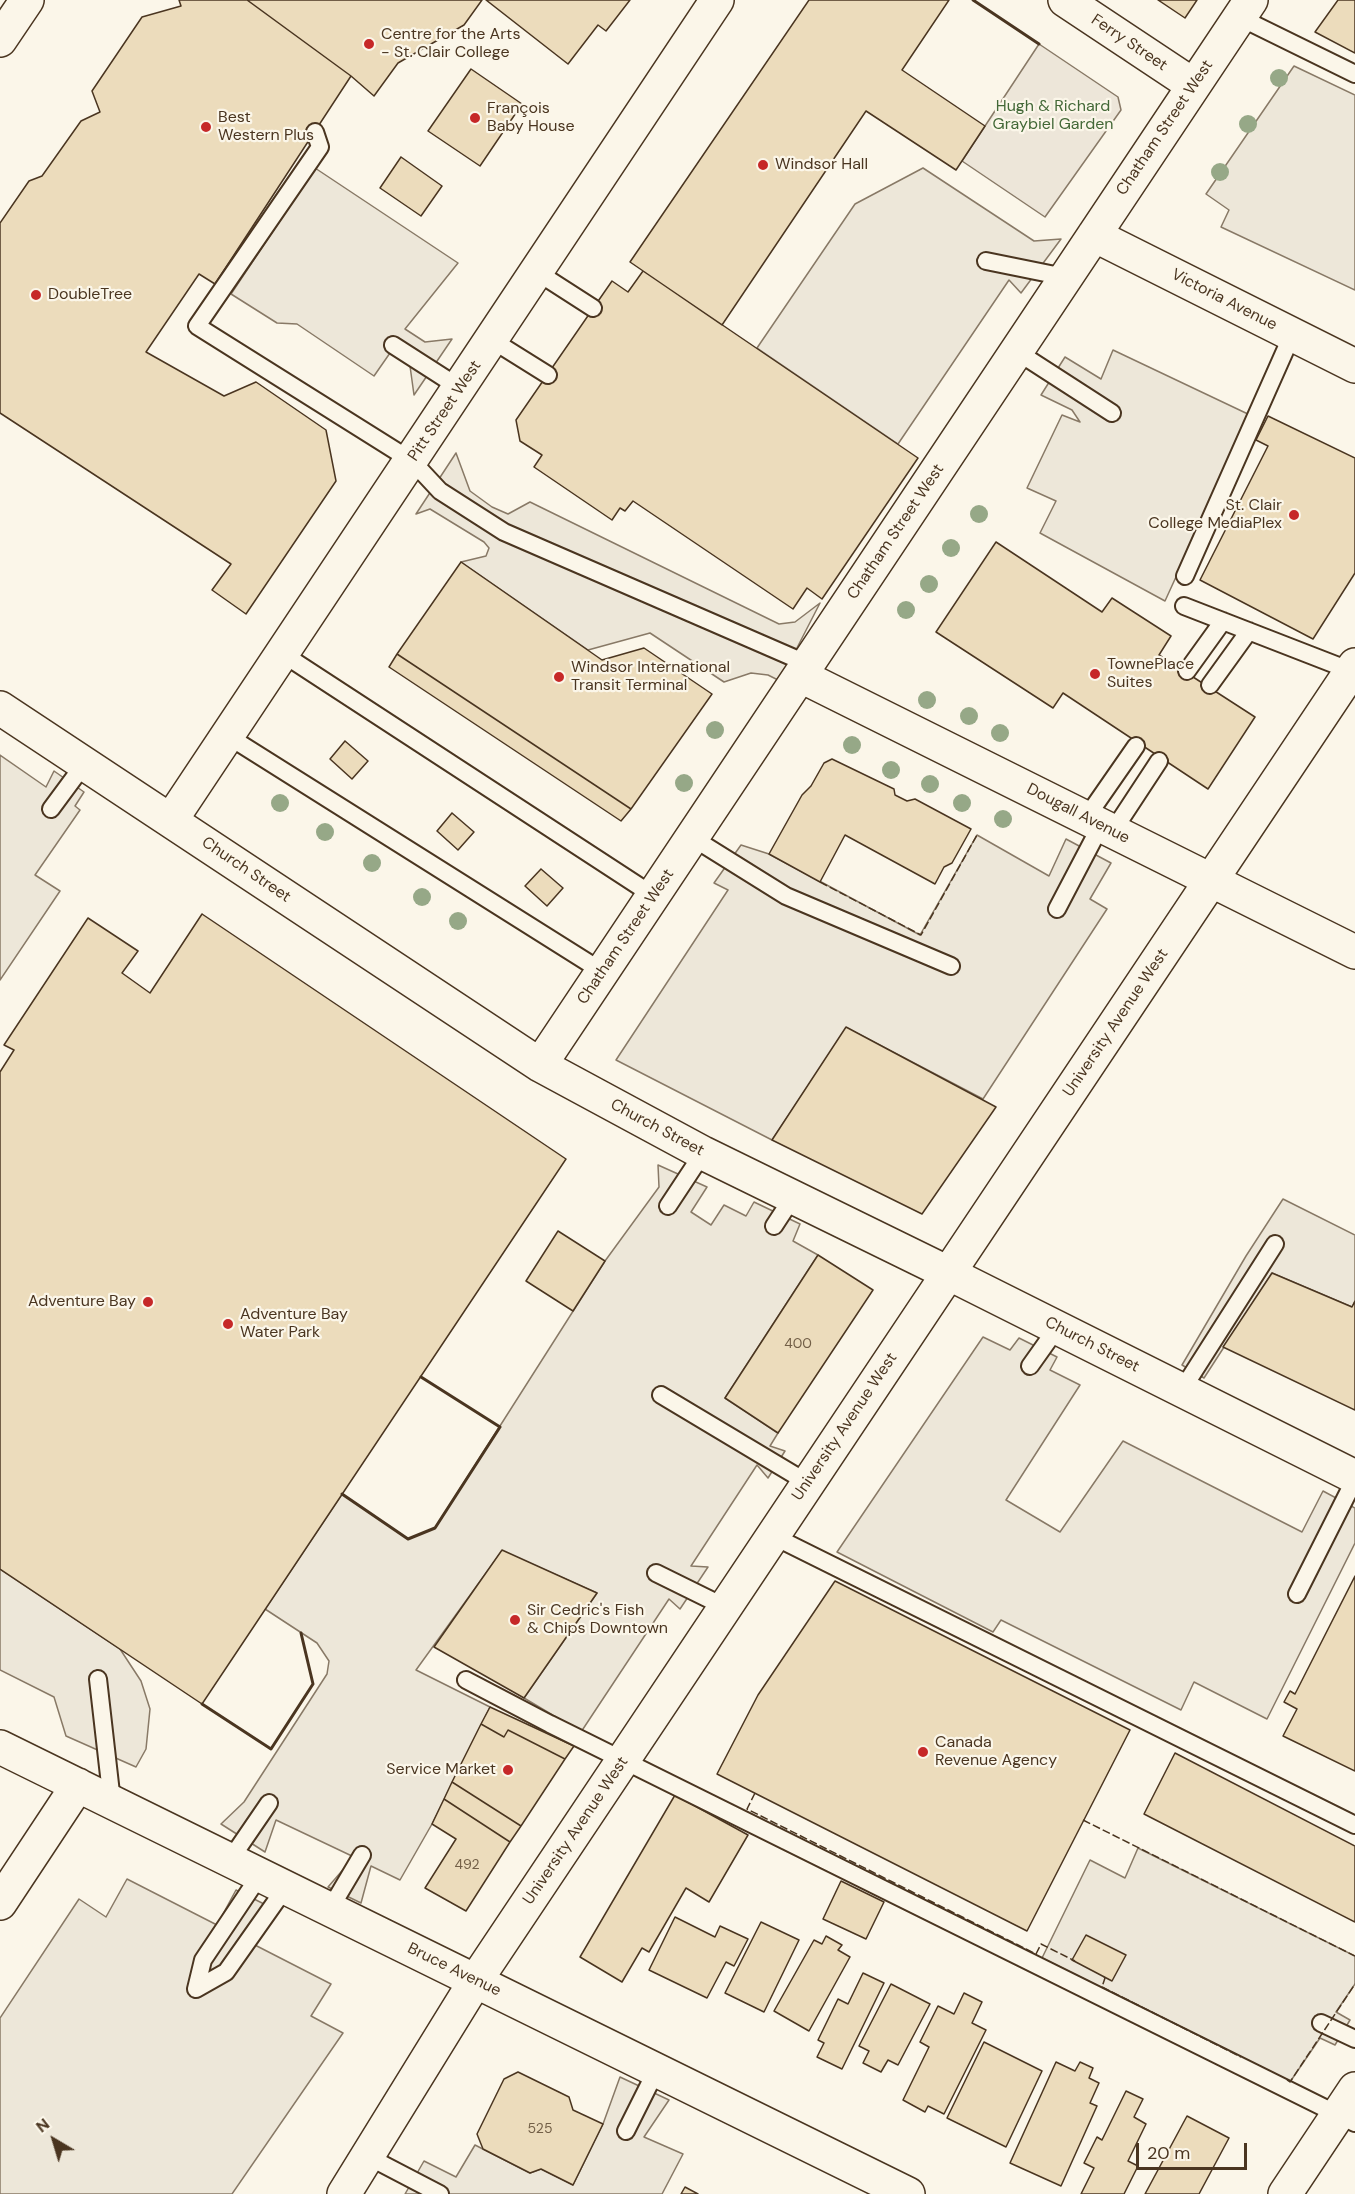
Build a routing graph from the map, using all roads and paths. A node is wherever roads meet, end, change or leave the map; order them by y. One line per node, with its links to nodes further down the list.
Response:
1 (27, 0): 5 (street)
2 (717, 0): 11 (street, Pitt Street West)
3 (1065, 0): 7 (street, Ferry Street)
4 (1245, 8): 6 (lane); 7 (street, Chatham Street West)
5 (0, 40)
6 (1355, 75)
7 (1193, 85): 9 (street, Chatham Street West)
8 (315, 132): 22 (lane)
9 (1094, 235): 12 (street, Chatham Street West); 14 (street, Victoria Avenue)
10 (986, 261): 12 (lane)
11 (537, 272): 13 (lane); 15 (street, Pitt Street West)
12 (1065, 277): 17 (street, Chatham Street West)
13 (593, 308)
14 (1292, 335): 18 (street, Victoria Avenue); 23 (lane)
15 (492, 340): 19 (lane); 20 (street, Pitt Street West)
16 (393, 345): 20 (lane)
17 (1016, 351): 21 (lane); 28 (street, Chatham Street West)
18 (1355, 366)
19 (548, 375)
20 (460, 388): 22 (street, Pitt Street West)
21 (1112, 413)
22 (412, 461): 27 (street, Pitt Street West); 28 (lane)
23 (1185, 576)
24 (1184, 606): 25 (lane)
25 (1223, 621): 26 (lane); 30 (lane)
26 (1249, 631): 29 (lane); 31 (lane)
27 (283, 654): 33 (street, Pitt Street West); 42 (lane)
28 (805, 670): 39 (street, Dougall Avenue); 40 (street, Chatham Street West)
29 (1354, 670): 41 (street, University Avenue West)
30 (1187, 671)
31 (1210, 685)
32 (0, 708): 36 (street, Church Street)
33 (228, 736): 38 (street, Pitt Street West); 46 (lane)
34 (1136, 746): 39 (lane)
35 (1159, 761): 39 (lane)
36 (85, 763): 37 (lane); 38 (street, Church Street)
37 (51, 809)
38 (171, 820): 47 (street, Church Street)
39 (1100, 825): 41 (street, Dougall Avenue); 43 (lane)
40 (693, 838): 42 (street, Chatham Street West); 45 (lane)
41 (1211, 880): 44 (street, Dougall Avenue); 53 (street, University Avenue West)
42 (654, 896): 46 (street, Chatham Street West)
43 (1057, 909)
44 (1355, 952)
45 (951, 966)
46 (603, 972): 47 (street, Chatham Street West)
47 (540, 1065): 48 (street, Church Street)
48 (703, 1153): 49 (street, Church Street); 50 (lane)
49 (794, 1197): 51 (lane); 53 (street, Church Street)
50 (668, 1206)
51 (774, 1226)
52 (1275, 1244): 56 (lane)
53 (948, 1273): 54 (street, Church Street); 59 (street, University Avenue West)
54 (1057, 1328): 55 (lane); 56 (street, Church Street)
55 (1030, 1366)
56 (1182, 1390): 58 (street, Church Street)
57 (661, 1395): 59 (lane)
58 (1355, 1478): 62 (lane)
59 (808, 1483): 60 (street, University Avenue West)
60 (773, 1536): 63 (street, University Avenue West); 71 (lane)
61 (656, 1573): 63 (lane)
62 (1297, 1594)
63 (725, 1607): 67 (street, University Avenue West)
64 (98, 1679): 69 (lane)
65 (466, 1680): 67 (lane)
66 (0, 1747): 68 (street, Bruce Avenue)
67 (624, 1760): 77 (street, University Avenue West); 81 (lane)
68 (78, 1785): 69 (street, Bruce Avenue); 75 (street)
69 (112, 1802): 73 (street, Bruce Avenue)
70 (269, 1803): 73 (lane)
71 (1355, 1825)
72 (362, 1855): 76 (lane)
73 (230, 1860): 74 (street, Bruce Avenue)
74 (273, 1881): 74 (lane); 76 (street, Bruce Avenue)
75 (0, 1903)
76 (330, 1909): 77 (street, Bruce Avenue)
77 (476, 1980): 80 (street, Bruce Avenue); 83 (street, University Avenue West)
78 (1321, 2023): 79 (lane)
79 (1355, 2039)
80 (657, 2069): 82 (lane); 86 (street, Bruce Avenue)
81 (1349, 2109): 87 (street)
82 (626, 2131)
83 (368, 2156): 84 (street, University Avenue West); 85 (lane)
84 (344, 2194)
85 (440, 2194)
86 (908, 2194)
87 (1285, 2194)

